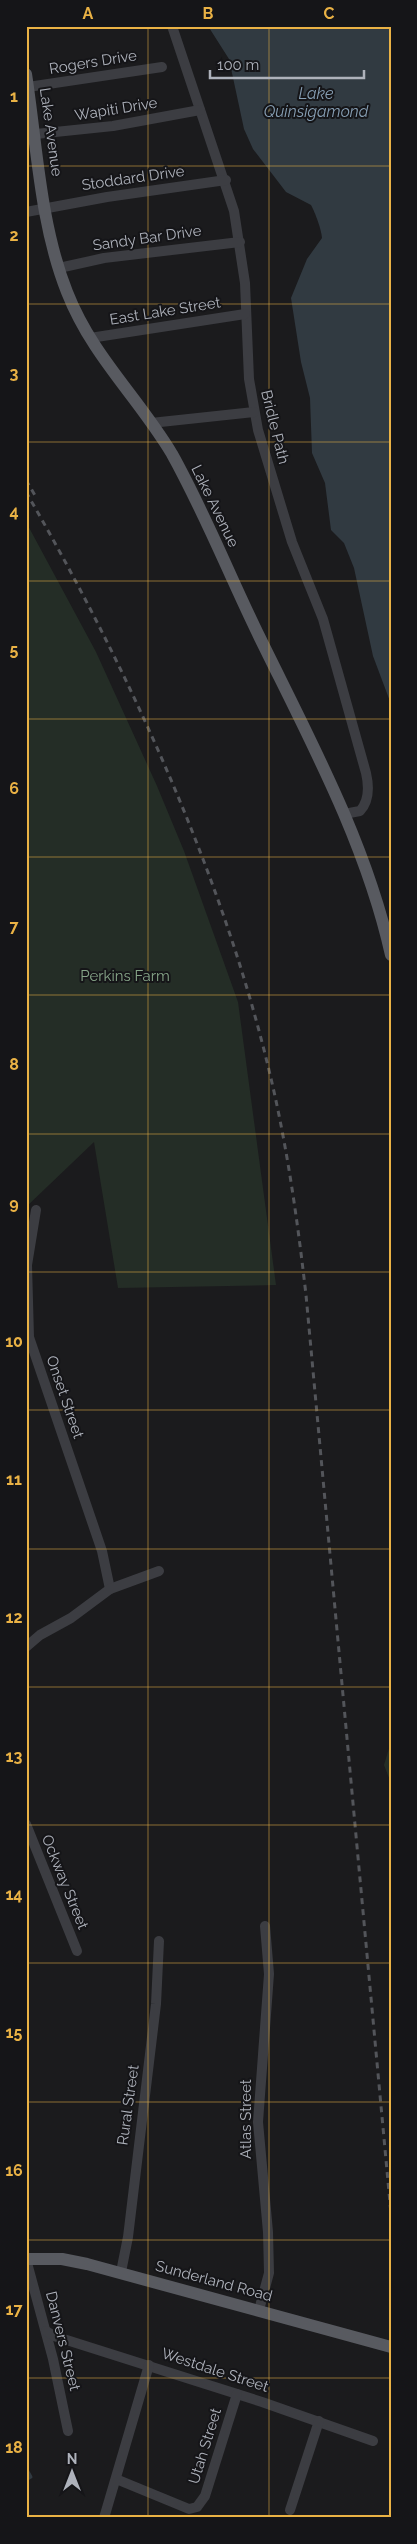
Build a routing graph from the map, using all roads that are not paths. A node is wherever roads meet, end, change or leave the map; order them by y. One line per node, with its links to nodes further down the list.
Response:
1 (172, 26): 5 (street, Bridle Path)
2 (162, 67): 4 (street, Rogers Drive)
3 (26, 74): 4 (main road, Lake Avenue)
4 (28, 87): 6 (main road, Lake Avenue)
5 (200, 110): 6 (street, Wapiti Drive); 7 (street, Bridle Path)
6 (31, 138): 8 (main road, Lake Avenue)
7 (226, 180): 8 (street, Stoddard Drive); 10 (street, Bridle Path)
8 (46, 207): 9 (street, Stoddard Drive); 11 (main road, Lake Avenue)
9 (26, 212)
10 (240, 242): 11 (street, Sandy Bar Drive); 12 (street, Bridle Path)
11 (59, 268): 13 (main road, Lake Avenue)
12 (244, 314): 13 (street, East Lake Street); 14 (street, Bridle Path)
13 (90, 338): 15 (main road, Lake Avenue)
14 (254, 412): 15 (street); 16 (street, Bridle Path)
15 (151, 423): 16 (main road, Lake Avenue)
16 (344, 814): 17 (main road, Lake Avenue)
17 (391, 955)
18 (36, 1210): 19 (street, Onset Street)
19 (28, 1338): 21 (street, Onset Street)
20 (159, 1571): 21 (street)
21 (110, 1589): 22 (street)
22 (26, 1647)
23 (26, 1824): 26 (street, Ockway Street)
24 (265, 1926): 29 (street, Atlas Street)
25 (159, 1941): 28 (street, Rural Street)
26 (77, 1951)
27 (26, 2259): 28 (main road, Sunderland Road); 30 (street, Danvers Street)
28 (122, 2272): 29 (main road, Sunderland Road)
29 (259, 2310): 31 (main road, Sunderland Road)
30 (46, 2331): 32 (street, Westdale Street); 35 (street, Danvers Street)
31 (391, 2347)
32 (149, 2365): 33 (street, Westdale Street); 37 (street)
33 (237, 2394): 34 (street, Westdale Street); 37 (street, Utah Street)
34 (319, 2421): 36 (street, Westdale Street); 38 (street)
35 (68, 2431)
36 (373, 2441)
37 (116, 2479): 39 (street)
38 (290, 2510)
39 (104, 2518)

